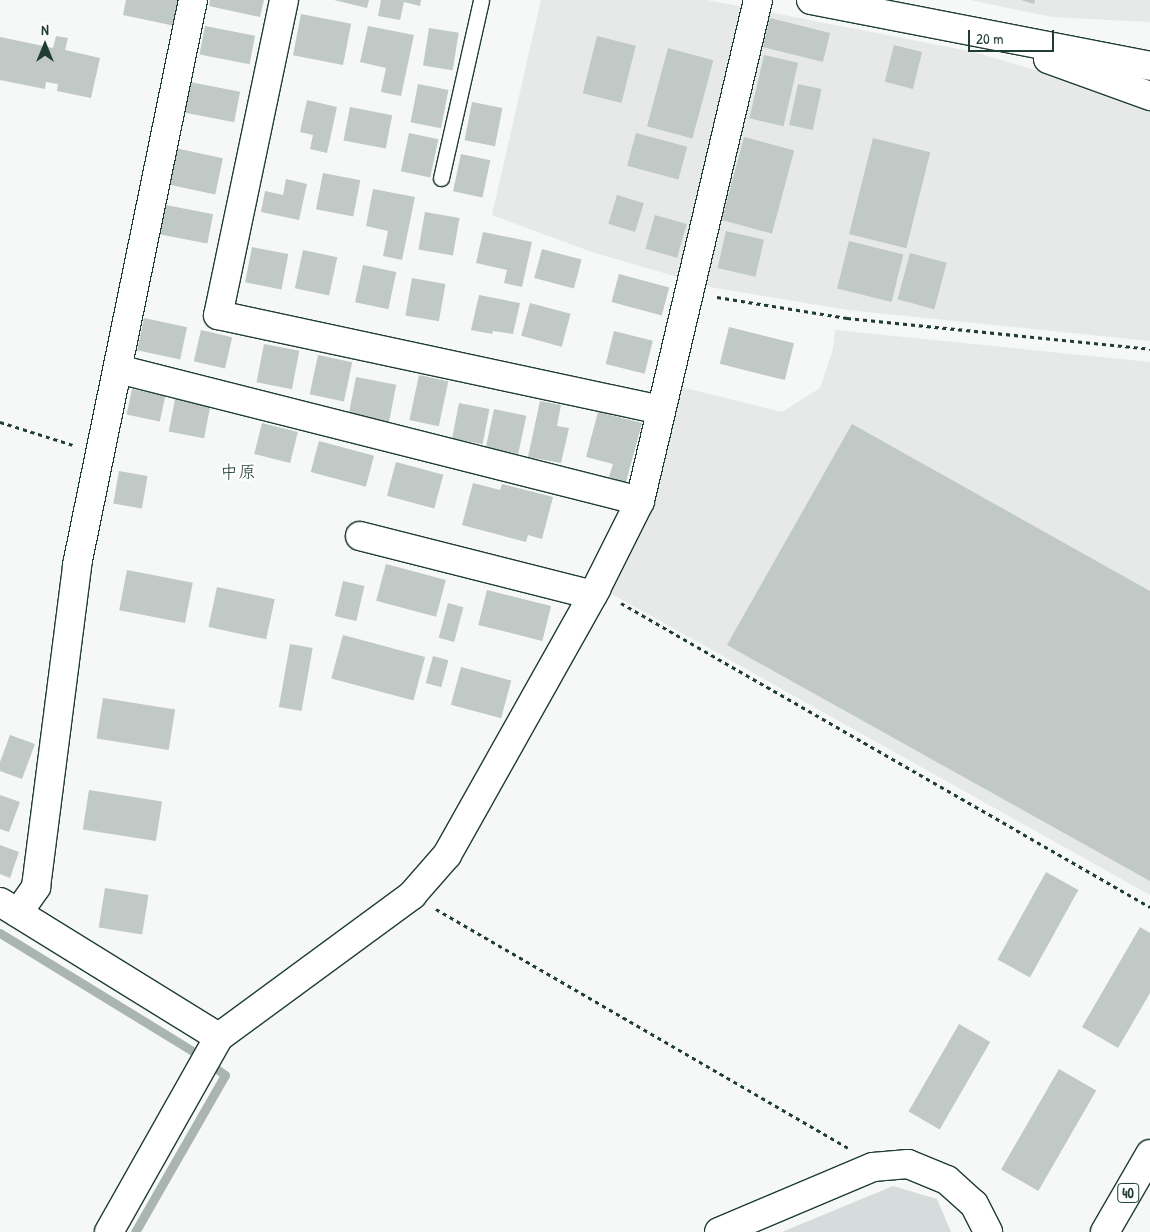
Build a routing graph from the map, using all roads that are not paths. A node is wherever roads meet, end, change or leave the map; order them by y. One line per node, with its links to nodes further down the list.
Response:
1 (193, 0): 10 (street)
2 (284, 0): 11 (street)
3 (481, 0): 9 (lane)
4 (758, 0): 11 (street)
5 (811, 0): 6 (street)
6 (973, 33): 7 (street); 8 (street)
7 (1150, 66)
8 (1150, 96)
9 (441, 178)
10 (118, 369): 12 (street); 15 (street)
11 (661, 410): 12 (street)
12 (640, 501): 14 (street)
13 (360, 536): 14 (street)
14 (594, 592): 16 (street)
15 (9, 907): 16 (street)
16 (217, 1040): 18 (street)
17 (1150, 1154): 21 (street, 40)
18 (109, 1232)
19 (719, 1232): 20 (street)
20 (988, 1232)
21 (1105, 1232)

